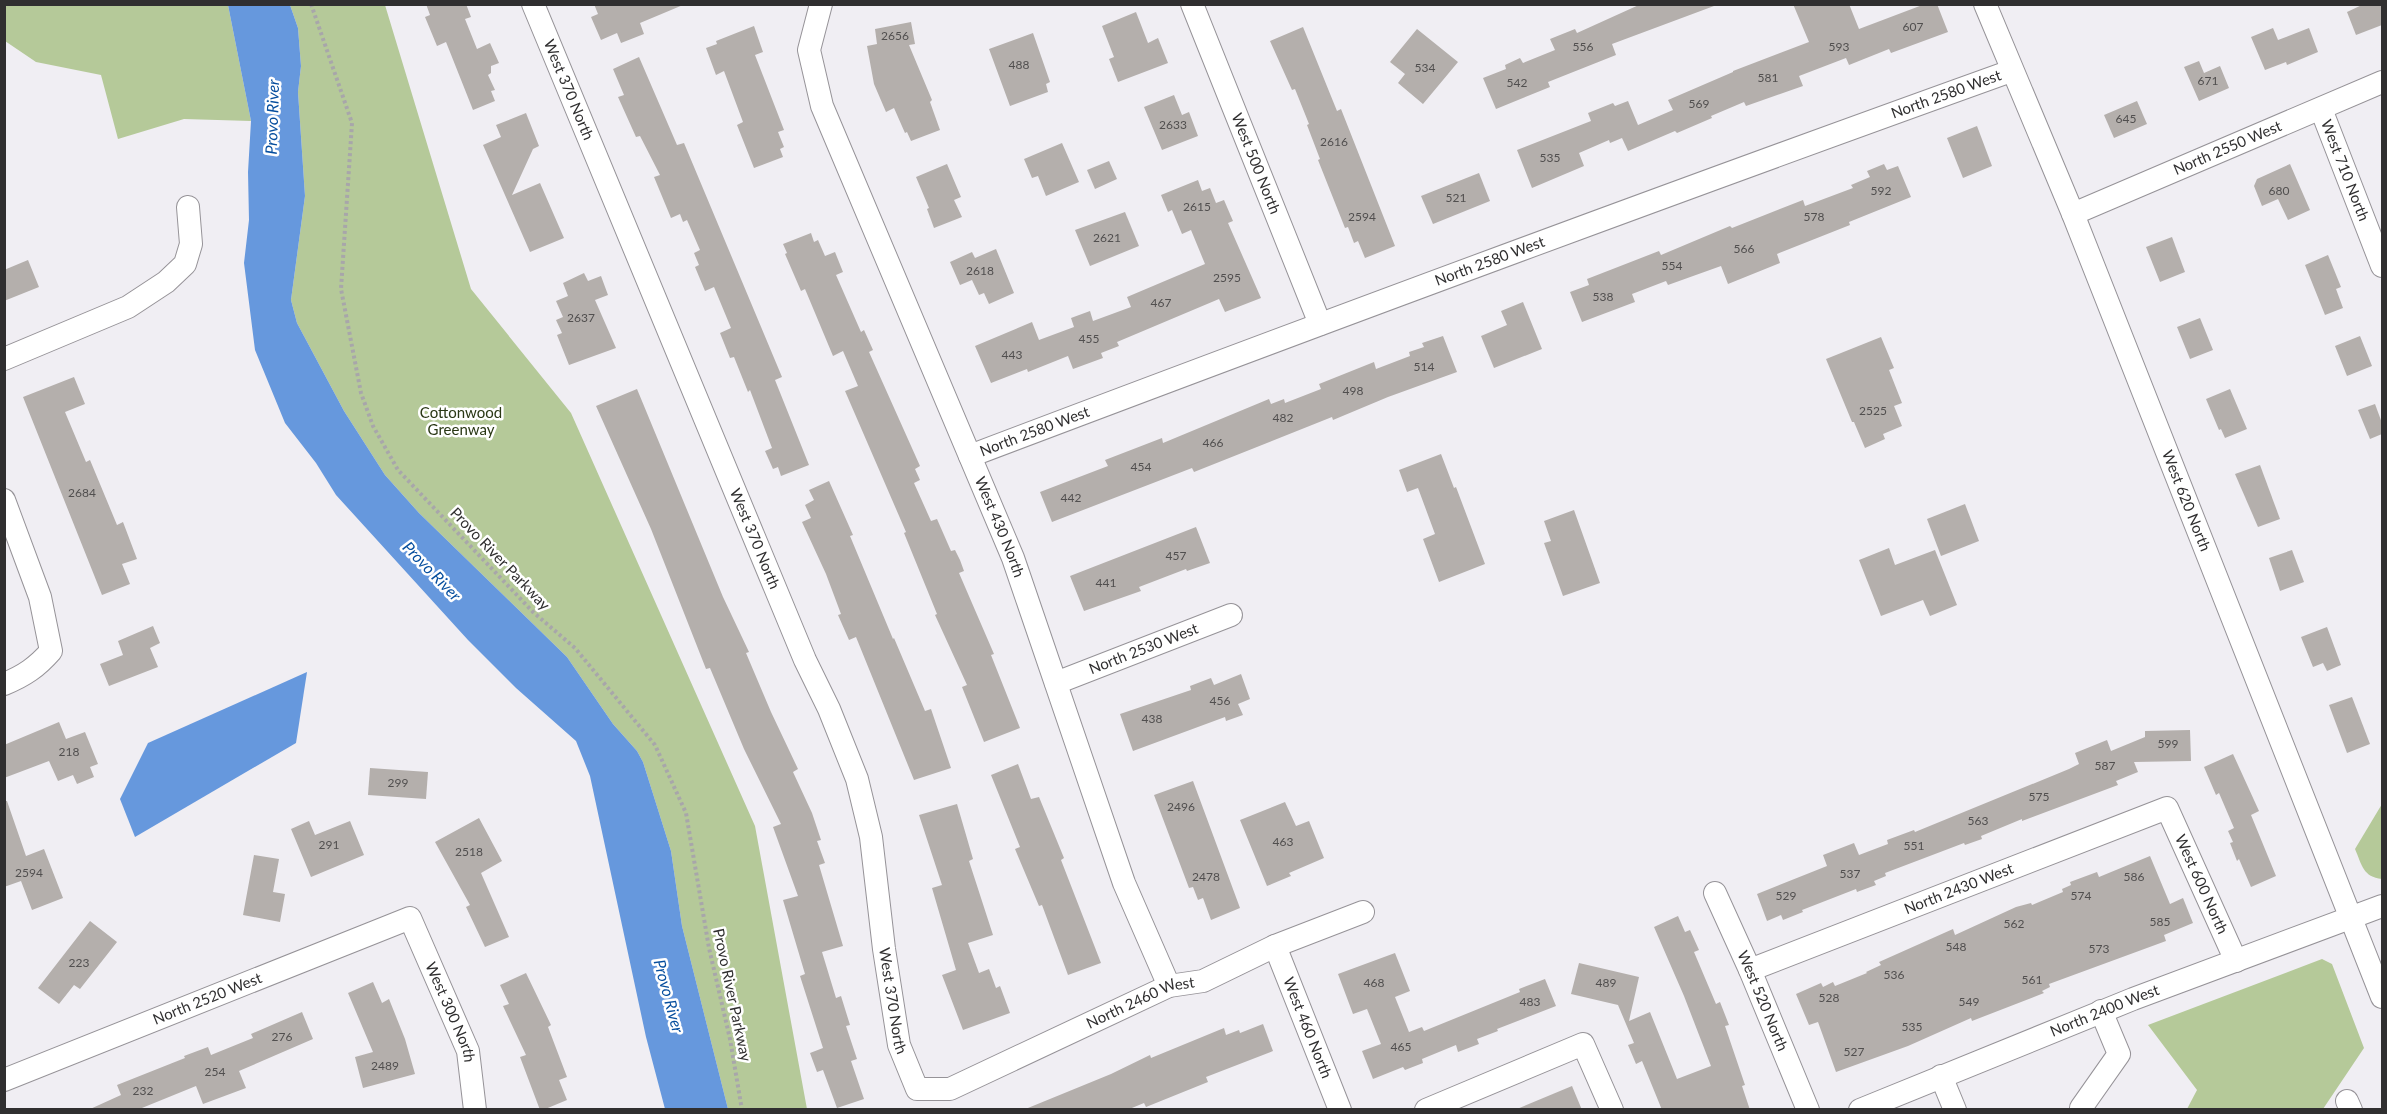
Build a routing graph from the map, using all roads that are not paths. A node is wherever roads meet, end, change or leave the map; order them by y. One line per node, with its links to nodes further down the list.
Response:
1 (533, 4): 32 (street, West 370 North)
2 (821, 4): 13 (street, West 430 North)
3 (1192, 4): 11 (street, West 500 North)
4 (1985, 4): 5 (street, West 620 North)
5 (2011, 72): 9 (street, West 620 North); 11 (street, North 2580 West)
6 (2382, 82): 7 (street, North 2550 West)
7 (2320, 109): 9 (street, North 2550 West); 10 (street, West 710 North)
8 (188, 207): 12 (street)
9 (2073, 214): 23 (street, West 620 North)
10 (2382, 266)
11 (1320, 324): 13 (street, North 2580 West)
12 (4, 359)
13 (970, 456): 16 (street, West 430 North)
14 (4, 500): 17 (street)
15 (1231, 615): 16 (street, North 2530 West)
16 (1056, 683): 27 (street, West 430 North)
17 (4, 684)
18 (2167, 808): 25 (street, West 600 North); 26 (street, North 2430 West)
19 (1715, 893): 26 (street, West 520 North)
20 (2382, 906): 23 (street, North 2400 West)
21 (1363, 912): 24 (street, North 2460 West)
22 (410, 918): 31 (street, North 2520 West); 34 (street, West 300 North)
23 (2351, 919): 25 (street, North 2400 West); 28 (street, West 620 North)
24 (1275, 946): 27 (street, North 2460 West); 35 (street, West 460 North)
25 (2236, 961): 29 (street, North 2400 West)
26 (1750, 970): 38 (street, West 520 North)
27 (1169, 986): 32 (street, North 2460 West)
28 (2382, 997)
29 (2101, 1011): 30 (street, North 2400 West); 33 (street)
30 (1941, 1076): 39 (street, North 2400 West); 40 (street)
31 (4, 1080)
32 (917, 1089)
33 (2081, 1108)
34 (475, 1110)
35 (1340, 1110)
36 (1426, 1110): 37 (street)
37 (1612, 1110)
38 (1808, 1110)
39 (1860, 1110)
40 (1955, 1110)

